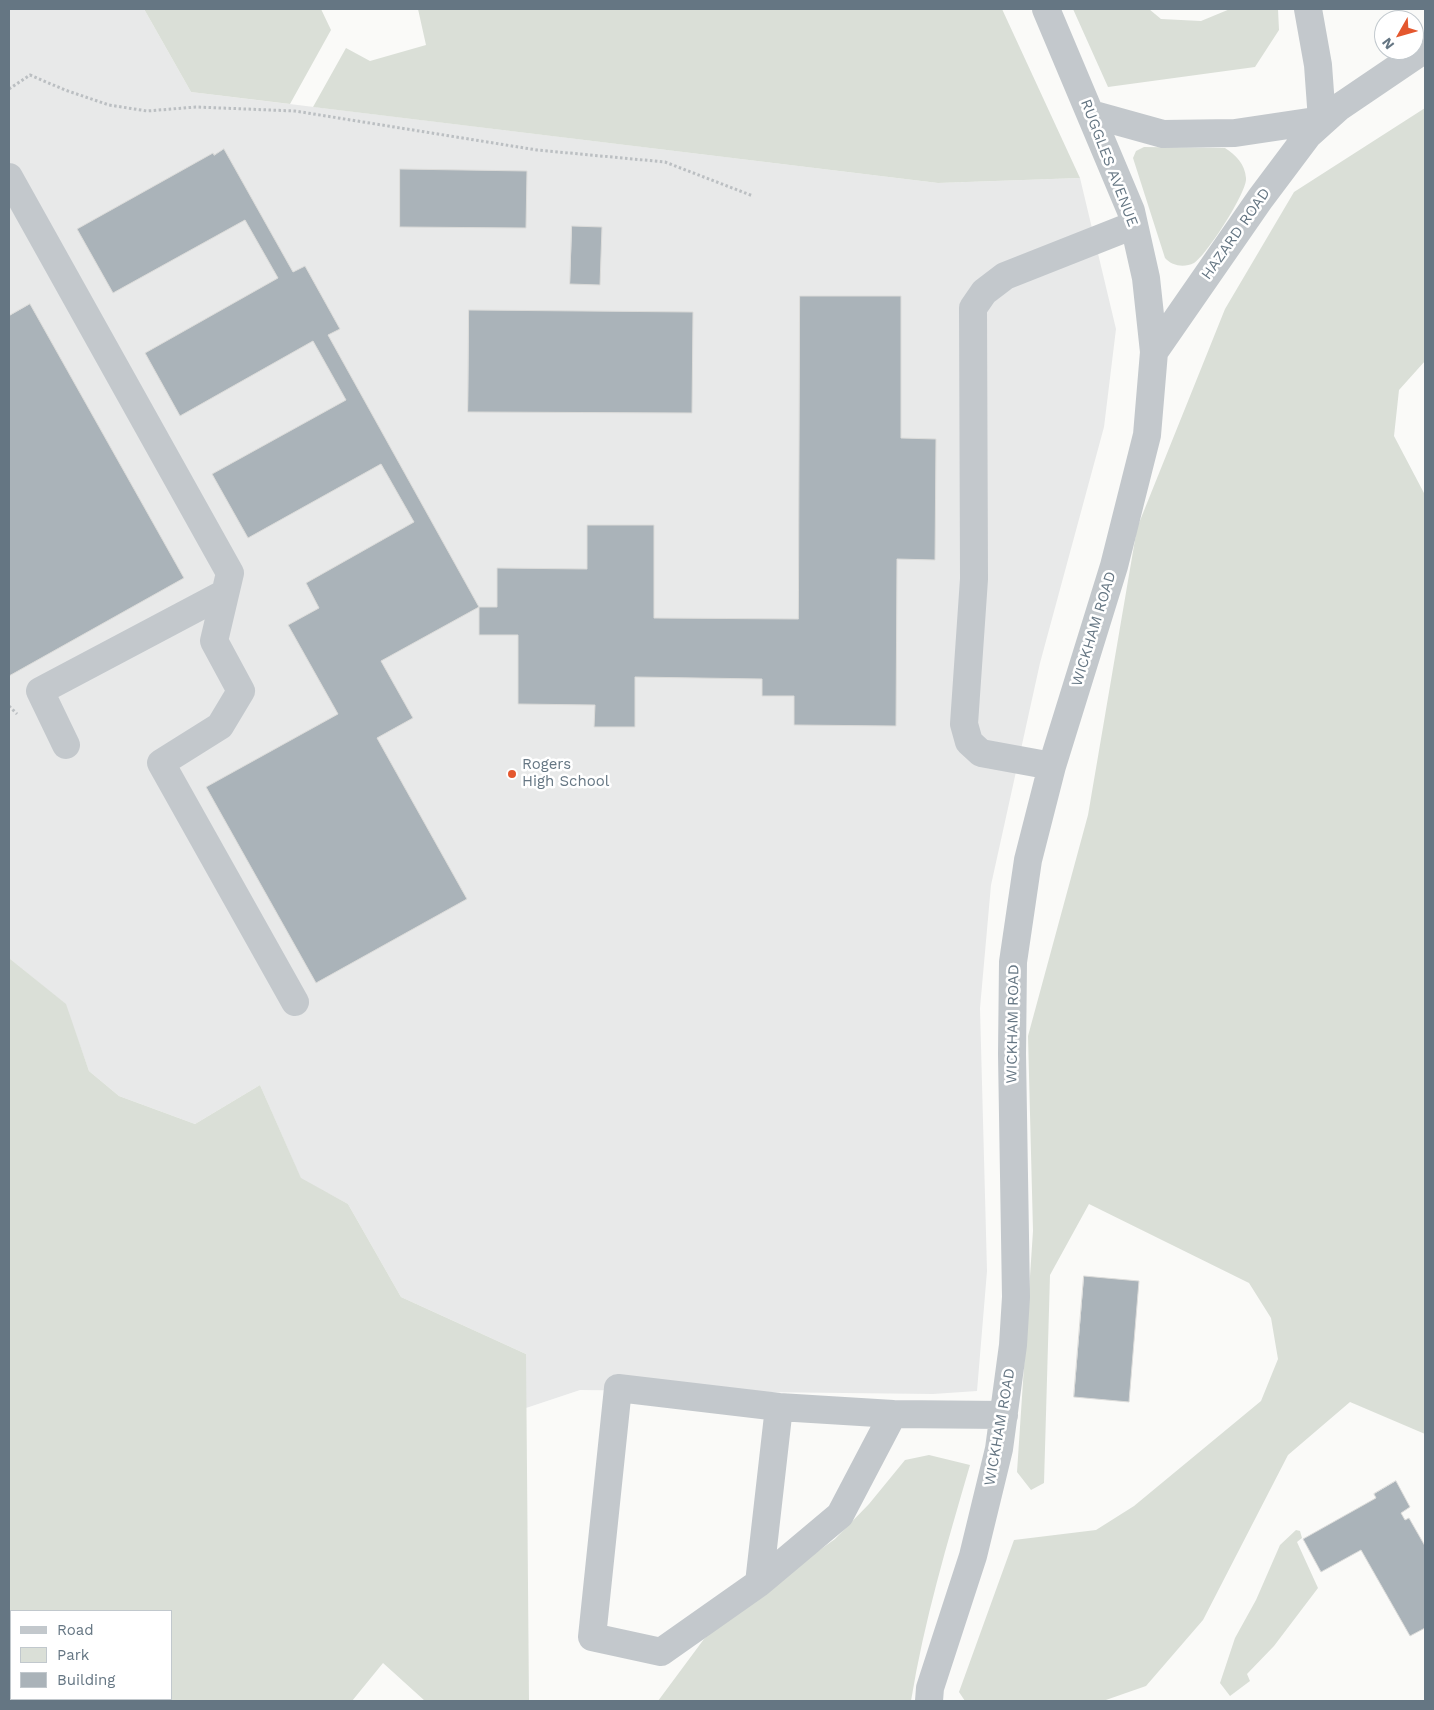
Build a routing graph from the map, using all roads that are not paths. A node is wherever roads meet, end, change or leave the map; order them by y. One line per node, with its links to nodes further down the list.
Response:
1 (1046, 9): 4 (street, RUGGLES AVENUE)
2 (1308, 9): 5 (street)
3 (1425, 49): 5 (street, HAZARD ROAD)
4 (1091, 114): 5 (street, HAZARD ROAD); 7 (street, RUGGLES AVENUE)
5 (1322, 120): 8 (street, HAZARD ROAD)
6 (9, 177): 9 (street)
7 (1134, 225): 8 (street, RUGGLES AVENUE); 11 (street)
8 (1154, 352): 11 (street, WICKHAM ROAD)
9 (225, 593): 10 (street); 12 (street)
10 (66, 745)
11 (1052, 766): 15 (street, WICKHAM ROAD)
12 (296, 1002)
13 (779, 1407): 14 (street); 16 (street); 16 (street)
14 (894, 1414): 15 (street); 16 (street)
15 (1004, 1415): 17 (street, WICKHAM ROAD)
16 (759, 1582)
17 (929, 1701)

